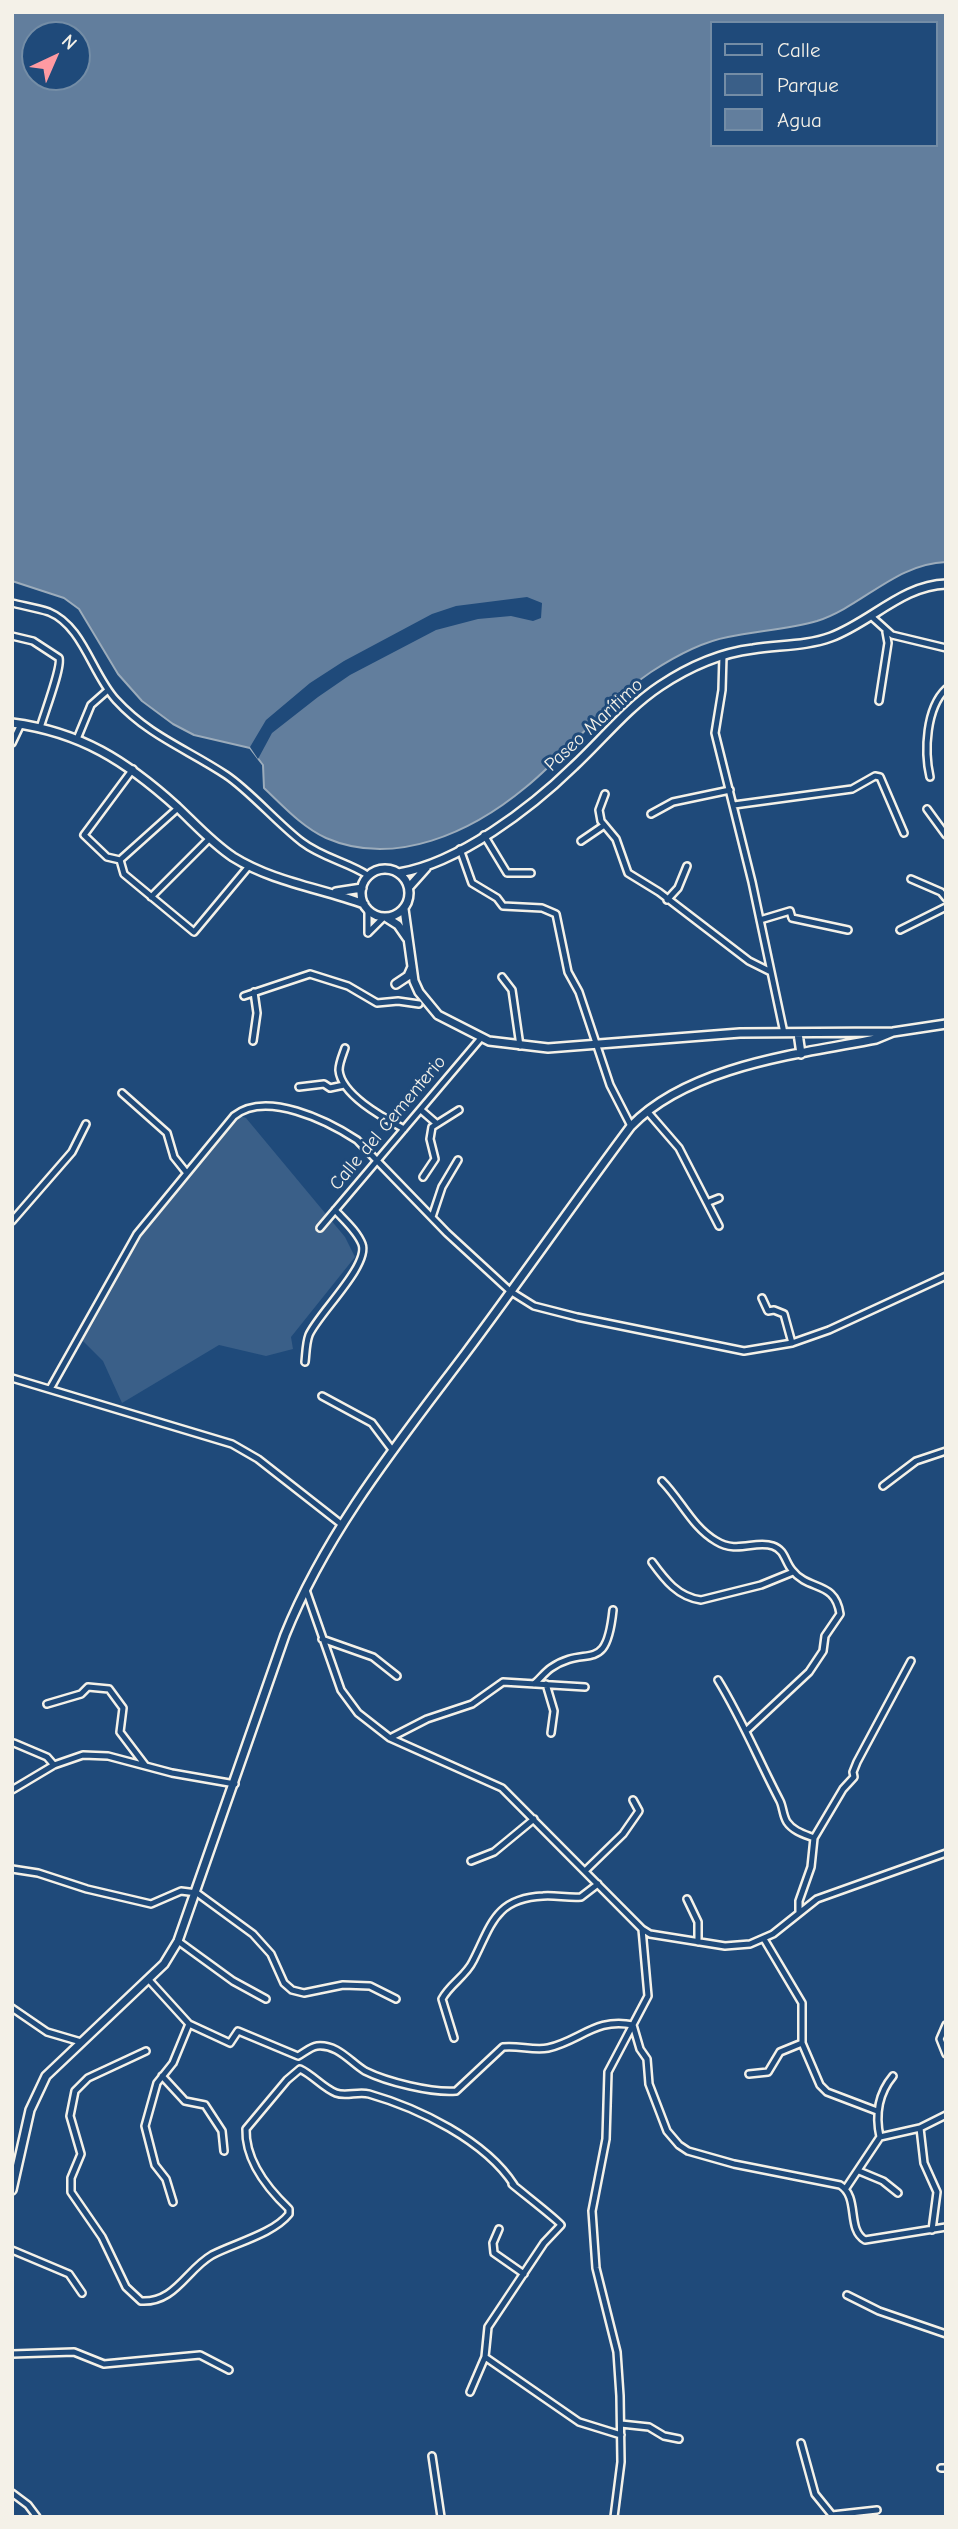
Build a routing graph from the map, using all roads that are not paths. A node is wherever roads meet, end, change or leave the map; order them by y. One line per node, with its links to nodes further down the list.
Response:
1 (946, 584): 3 (main road, Paseo Marítimo)
2 (12, 603): 9 (street)
3 (872, 617): 4 (street); 7 (main road, Paseo Marítimo)
4 (886, 632): 6 (street); 10 (street)
5 (12, 636): 13 (street)
6 (946, 648)
7 (723, 655): 18 (street); 26 (main road, Paseo Marítimo)
8 (946, 689): 17 (street)
9 (108, 690): 14 (street); 37 (street)
10 (879, 701)
11 (12, 723): 12 (main road)
12 (21, 724): 13 (main road); 15 (street)
13 (40, 728): 14 (main road)
14 (77, 739): 16 (main road)
15 (12, 743)
16 (133, 769): 21 (main road); 31 (street)
17 (930, 776)
18 (730, 790): 20 (street); 23 (street)
19 (605, 794): 24 (street)
20 (734, 805): 25 (street); 49 (street)
21 (178, 808): 28 (main road); 31 (street)
22 (927, 809): 27 (street)
23 (651, 814)
24 (603, 826): 29 (street); 44 (street)
25 (904, 834)
26 (484, 835): 30 (main road, Paseo Marítimo); 36 (street)
27 (946, 835)
28 (209, 839): 33 (main road); 42 (street)
29 (580, 841)
30 (460, 849): 32 (main road, Paseo Marítimo); 66 (street)
31 (120, 860): 42 (street)
32 (432, 863): 35 (main road, Paseo Marítimo); 39 (main road, Paseo Marítimo)
33 (248, 866): 41 (main road); 42 (street)
34 (687, 866): 44 (street)
35 (399, 873): 37 (main road); 39 (main road)
36 (531, 873)
37 (369, 876): 40 (main road)
38 (911, 879): 43 (street)
39 (409, 887): 47 (main road)
40 (362, 888): 41 (main road); 45 (main road)
41 (328, 893): 45 (main road)
42 (151, 897)
43 (946, 898)
44 (667, 900): 54 (street)
45 (366, 907): 48 (main road); 48 (street)
46 (946, 907): 51 (street)
47 (404, 909): 48 (main road); 52 (main road)
48 (385, 918): 52 (main road)
49 (760, 920): 50 (street); 54 (street)
50 (848, 930)
51 (900, 930)
52 (409, 942): 53 (main road)
53 (412, 967): 56 (main road); 64 (main road)
54 (771, 971): 62 (street)
55 (502, 978): 67 (street)
56 (396, 984)
57 (254, 992): 58 (street); 59 (street); 65 (street)
58 (244, 996)
59 (419, 1004)
60 (946, 1024): 61 (main road)
61 (893, 1032): 63 (main road); 69 (main road)
62 (784, 1033): 63 (main road); 66 (main road)
63 (798, 1033): 69 (main road)
64 (481, 1038): 67 (main road); 73 (street, Calle del Cementerio)
65 (253, 1041)
66 (594, 1044): 67 (main road); 78 (street)
67 (520, 1046)
68 (345, 1048): 70 (street)
69 (801, 1054): 75 (main road)
70 (345, 1085): 71 (street); 79 (street)
71 (299, 1087)
72 (122, 1093): 82 (street)
73 (421, 1110): 76 (street); 79 (street, Calle del Cementerio)
74 (459, 1110): 76 (street)
75 (647, 1111): 78 (main road); 85 (street)
76 (436, 1123): 83 (street)
77 (86, 1124): 88 (street)
78 (631, 1126): 92 (main road)
79 (404, 1129): 81 (street, Calle del Cementerio)
80 (458, 1160): 87 (street)
81 (377, 1161): 82 (street); 86 (street, Calle del Cementerio); 87 (street)
82 (186, 1172): 97 (street)
83 (423, 1177)
84 (719, 1198): 85 (street)
85 (709, 1202): 89 (street)
86 (335, 1210): 90 (street, Calle del Cementerio); 95 (street)
87 (432, 1217): 92 (street)
88 (12, 1221)
89 (719, 1226)
90 (320, 1228)
91 (946, 1276): 94 (street)
92 (510, 1291): 94 (street); 99 (main road)
93 (762, 1298): 94 (street)
94 (792, 1343)
95 (305, 1362)
96 (12, 1378): 97 (street)
97 (50, 1390): 103 (street)
98 (321, 1396): 99 (street)
99 (393, 1451): 103 (main road)
100 (946, 1451): 102 (street)
101 (662, 1481): 105 (street)
102 (883, 1486)
103 (341, 1524): 106 (main road)
104 (652, 1562): 105 (street)
105 (793, 1572): 116 (street)
106 (305, 1586): 108 (street); 122 (main road)
107 (613, 1610): 112 (street)
108 (322, 1639): 110 (street); 118 (street)
109 (911, 1661): 126 (street)
110 (397, 1676)
111 (718, 1680): 116 (street)
112 (534, 1684): 113 (street); 118 (street)
113 (546, 1684): 114 (street); 117 (street)
114 (585, 1687)
115 (47, 1704): 121 (street)
116 (747, 1730): 126 (street)
117 (551, 1733)
118 (390, 1738): 125 (street)
119 (14, 1743): 120 (street)
120 (54, 1765): 121 (street); 123 (street)
121 (145, 1765): 122 (street)
122 (236, 1784): 132 (main road)
123 (12, 1790)
124 (633, 1800): 130 (street)
125 (534, 1819): 128 (street); 130 (street)
126 (814, 1838): 134 (street)
127 (946, 1853): 134 (street)
128 (471, 1861)
129 (12, 1869): 132 (street)
130 (585, 1871): 131 (street)
131 (598, 1884): 135 (street); 146 (street)
132 (197, 1893): 137 (main road); 141 (street)
133 (687, 1899): 138 (street)
134 (799, 1912): 136 (street)
135 (642, 1929): 138 (street); 144 (street)
136 (764, 1939): 138 (street); 148 (street)
137 (178, 1941): 139 (main road); 140 (street)
138 (698, 1942)
139 (149, 1980): 143 (street); 147 (main road)
140 (266, 1999)
141 (396, 1999)
142 (12, 2008): 147 (street)
143 (189, 2024): 150 (street); 155 (street)
144 (633, 2025): 150 (street); 165 (street); 181 (street)
145 (946, 2025): 151 (street)
146 (454, 2038)
147 (81, 2042): 161 (main road)
148 (802, 2043): 153 (street); 156 (street)
149 (146, 2051): 152 (street)
150 (291, 2054): 152 (street)
151 (946, 2054)
152 (296, 2070): 164 (street)
153 (749, 2074)
154 (893, 2076): 156 (street)
155 (162, 2077): 160 (street); 168 (street)
156 (877, 2111): 159 (street)
157 (946, 2115): 158 (street)
158 (920, 2128): 159 (street); 171 (street)
159 (880, 2137): 162 (street)
160 (224, 2151)
161 (15, 2166): 166 (main road)
162 (859, 2171): 165 (street); 167 (street)
163 (506, 2178): 164 (street)
164 (514, 2185): 173 (street)
165 (846, 2188): 171 (street)
166 (12, 2190)
167 (898, 2193)
168 (173, 2202)
169 (946, 2227): 171 (street)
170 (499, 2230): 173 (street)
171 (932, 2230)
172 (12, 2250): 174 (street)
173 (524, 2274): 178 (street)
174 (82, 2292)
175 (847, 2295): 176 (street)
176 (946, 2334)
177 (12, 2354): 179 (street)
178 (485, 2357): 180 (street); 182 (street)
179 (229, 2370)
180 (470, 2392)
181 (621, 2424): 182 (street); 183 (street)
182 (621, 2435): 191 (street)
183 (679, 2439)
184 (801, 2443): 188 (street)
185 (432, 2456): 190 (street)
186 (12, 2493): 189 (street)
187 (877, 2510): 188 (street)
188 (832, 2516)
189 (37, 2517)
190 (441, 2517)
191 (614, 2517)

